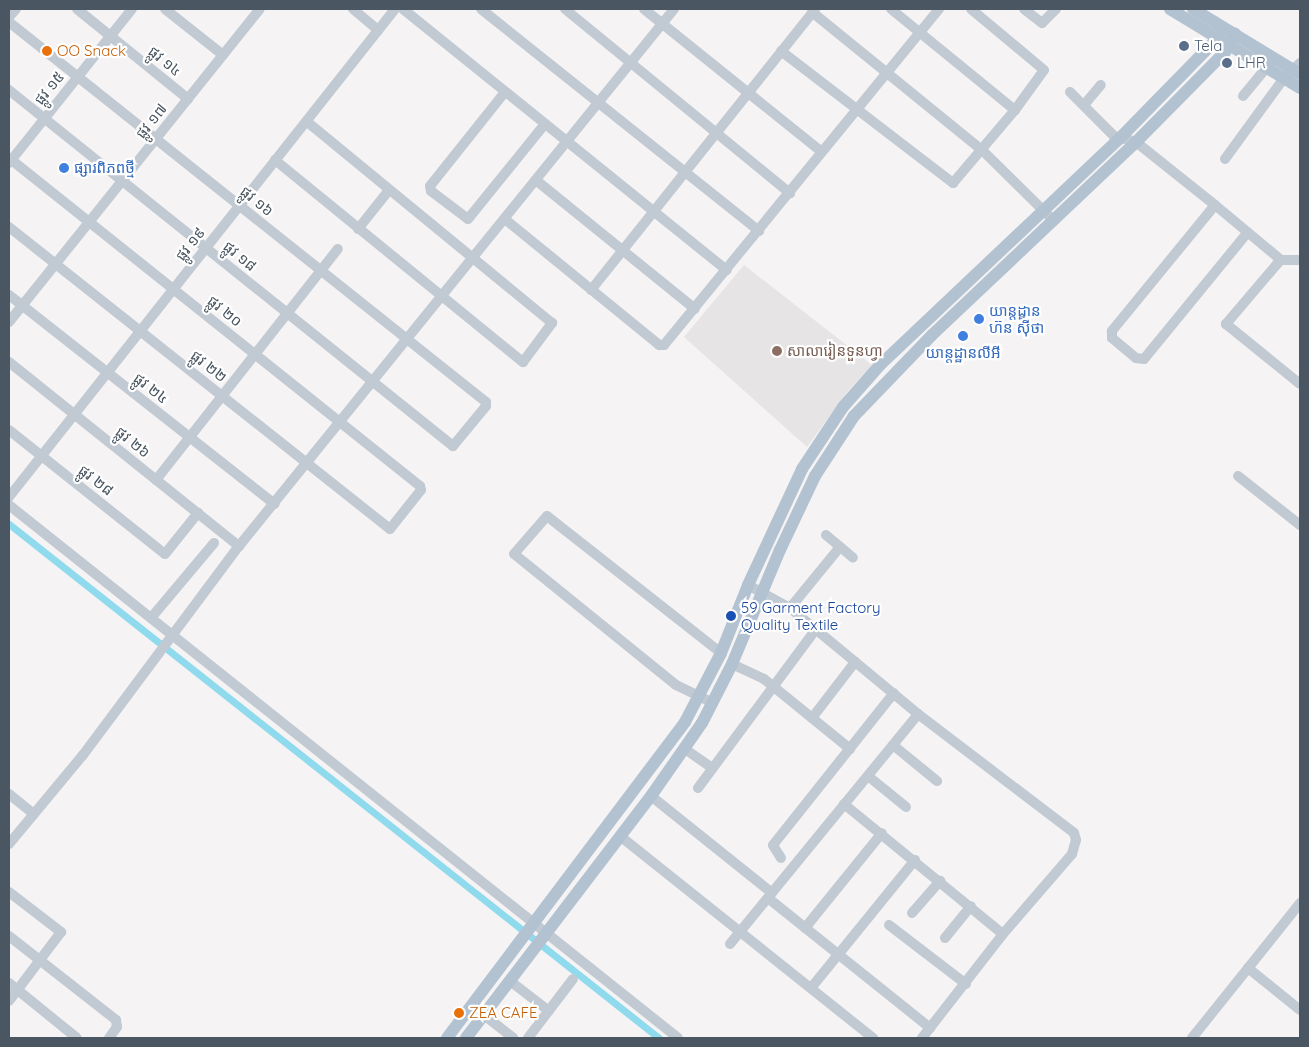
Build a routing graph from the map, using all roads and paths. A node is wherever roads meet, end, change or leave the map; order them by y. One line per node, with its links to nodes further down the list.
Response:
1 (16, 9): 21 (street)
2 (77, 9): 27 (street, ផ្លូវ ១៤)
3 (132, 9): 27 (street, ផ្លូវ ១៥)
4 (165, 9): 30 (street)
5 (353, 9): 24 (street)
6 (395, 9): 24 (street, ផ្លូវ ១៩)
7 (403, 9): 39 (street)
8 (481, 9): 44 (street)
9 (564, 9): 31 (street)
10 (644, 9): 23 (street)
11 (674, 9): 23 (street)
12 (891, 9): 25 (street)
13 (939, 9): 25 (street)
14 (971, 9): 46 (street)
15 (1024, 9): 16 (street)
16 (1056, 9)
17 (1170, 9): 20 (main road)
18 (257, 10): 30 (street, ផ្លូវ ១៧)
19 (814, 10): 29 (street); 34 (street)
20 (1197, 13): 26 (main road)
21 (9, 17)
22 (9, 22): 35 (street, ផ្លូវ ១៦)
23 (662, 23): 31 (street); 40 (street)
24 (378, 30): 49 (street, ផ្លូវ ១៩)
25 (919, 32): 34 (street); 46 (street)
26 (1219, 32): 28 (main road); 53 (main road)
27 (110, 36): 35 (street, ផ្លូវ ១៥); 43 (street, ផ្លូវ ១៤)
28 (1232, 40): 32 (main road); 54 (main road)
29 (781, 51): 40 (street); 47 (street)
30 (223, 55): 43 (street, ផ្លូវ ១៧)
31 (631, 62): 44 (street); 51 (street)
32 (1270, 63): 33 (main road); 42 (street)
33 (1294, 71): 37 (main road); 58 (street)
34 (887, 72): 47 (street); 56 (street)
35 (78, 77): 48 (street, ផ្លូវ ១៥); 52 (street, ផ្លូវ ១៦)
36 (1101, 85): 45 (street)
37 (1300, 88)
38 (9, 90): 48 (street, ផ្លូវ ១៨)
39 (506, 92): 50 (street); 50 (street)
40 (748, 92): 51 (street); 57 (street)
41 (1070, 92): 45 (street)
42 (1243, 96)
43 (188, 99): 52 (street, ផ្លូវ ១៧)
44 (599, 102): 55 (street); 61 (street)
45 (1084, 105): 53 (street)
46 (1015, 110): 56 (street)
47 (857, 111): 56 (street); 57 (street)
48 (44, 118): 60 (street, ផ្លូវ ១៥); 62 (street, ផ្លូវ ១៨)
49 (306, 122): 59 (street, ផ្លូវ ១៩); 64 (street)
50 (545, 124): 55 (street)
51 (716, 133): 61 (street); 65 (street)
52 (155, 139): 62 (street, ផ្លូវ ១៧); 67 (street, ផ្លូវ ១៦)
53 (1119, 139): 54 (street); 68 (main road)
54 (1136, 142): 66 (street); 71 (main road)
55 (567, 143): 63 (street); 69 (street)
56 (982, 150): 68 (street)
57 (822, 152): 65 (street)
58 (1226, 159)
59 (275, 160): 67 (street, ផ្លូវ ១៩); 74 (street)
60 (10, 161): 72 (street, ផ្លូវ ២០)
61 (684, 172): 69 (street); 75 (street)
62 (122, 181): 72 (street, ផ្លូវ ១៧); 77 (street, ផ្លូវ ១៨)
63 (538, 181): 70 (street); 79 (street)
64 (389, 190): 74 (street); 80 (street)
65 (790, 193): 75 (street)
66 (1214, 204): 76 (street); 76 (street)
67 (239, 206): 77 (street, ផ្លូវ ១៩); 85 (street, ផ្លូវ ១៦)
68 (1044, 210): 71 (street); 99 (main road)
69 (653, 211): 79 (street); 84 (street)
70 (506, 220): 80 (street); 87 (street)
71 (1054, 221): 102 (main road)
72 (89, 222): 83 (street, ផ្លូវ ១៧); 86 (street, ផ្លូវ ២០)
73 (9, 227): 83 (street, ផ្លូវ ២២)
74 (358, 229): 89 (street)
75 (759, 231): 84 (street)
76 (1247, 233): 81 (street)
77 (206, 248): 86 (street, ផ្លូវ ១៩); 92 (street, ផ្លូវ ១៨)
78 (338, 249): 85 (street)
79 (621, 252): 87 (street); 91 (street)
80 (473, 259): 89 (street); 89 (street)
81 (1281, 260): 82 (street); 101 (street)
82 (1300, 260)
83 (55, 264): 90 (street, ផ្លូវ ១៧); 94 (street, ផ្លូវ ២២)
84 (727, 270): 91 (street)
85 (321, 271): 92 (street); 95 (street, ផ្លូវ ១៦)
86 (173, 289): 94 (street, ផ្លូវ ១៩); 96 (street, ផ្លូវ ២០)
87 (591, 290): 91 (street)
88 (9, 295): 90 (street, ផ្លូវ ២៤)
89 (442, 298): 95 (street)
90 (22, 305): 93 (street, ផ្លូវ ១៧); 98 (street, ផ្លូវ ២៤)
91 (695, 309)
92 (287, 313): 96 (street); 100 (street, ផ្លូវ ១៨)
93 (9, 322)
94 (140, 331): 98 (street, ផ្លូវ ១៩); 103 (street, ផ្លូវ ២២)
95 (407, 340): 100 (street); 110 (street, ផ្លូវ ១៦)
96 (255, 354): 103 (street); 105 (street, ផ្លូវ ២០)
97 (9, 362): 104 (street, ផ្លូវ ២៦)
98 (107, 372): 104 (street, ផ្លូវ ១៩); 108 (street, ផ្លូវ ២៤)
99 (867, 379): 102 (main road); 107 (main road)
100 (373, 382): 105 (street); 110 (street, ផ្លូវ ១៨)
101 (1300, 384)
102 (878, 390): 109 (main road)
103 (222, 395): 108 (street); 112 (street, ផ្លូវ ២២)
104 (74, 414): 111 (street, ផ្លូវ ១៩); 114 (street, ផ្លូវ ២៦)
105 (341, 423): 112 (street); 120 (street, ផ្លូវ ២០)
106 (9, 430): 111 (street, ផ្លូវ ២៨)
107 (823, 434): 109 (main road); 126 (main road)
108 (190, 437): 114 (street); 116 (street, ផ្លូវ ២៤)
109 (834, 444): 127 (main road)
110 (453, 446)
111 (41, 456): 115 (street, ផ្លូវ ១៩); 118 (street, ផ្លូវ ២៨)
112 (308, 463): 116 (street); 120 (street, ផ្លូវ ២២)
113 (1238, 476): 119 (street)
114 (156, 480): 118 (street, ផ្លូវ ២៦)
115 (9, 497)
116 (275, 504): 123 (street)
117 (9, 506): 129 (street)
118 (198, 514): 123 (street, ផ្លូវ ២៦)
119 (1300, 525)
120 (390, 528)
121 (826, 535): 124 (street)
122 (214, 543): 129 (street)
123 (239, 546): 131 (street)
124 (840, 547): 125 (street); 128 (street)
125 (853, 558)
126 (748, 585): 127 (street); 132 (main road)
127 (762, 591): 128 (street); 134 (main road)
128 (790, 608): 130 (street)
129 (151, 618): 131 (street)
130 (816, 629): 133 (street); 135 (street)
131 (171, 637): 152 (street); 166 (street)
132 (721, 653): 137 (main road); 137 (street)
133 (855, 662): 136 (street); 140 (street)
134 (732, 664): 135 (street); 138 (main road)
135 (772, 685): 140 (street); 144 (street)
136 (894, 693): 139 (street); 143 (street)
137 (699, 696): 138 (street); 166 (main road)
138 (712, 703): 142 (main road)
139 (918, 714): 141 (street); 168 (street)
140 (812, 718): 143 (street)
141 (893, 745): 145 (street); 146 (street)
142 (685, 749): 144 (street); 149 (main road)
143 (850, 749): 156 (street)
144 (712, 768): 147 (street)
145 (868, 776): 150 (street); 151 (street)
146 (937, 781)
147 (698, 788)
148 (9, 794): 152 (street)
149 (651, 796): 154 (main road); 160 (street)
150 (844, 804): 153 (street); 160 (street)
151 (906, 807)
152 (34, 814): 155 (street)
153 (882, 833): 157 (street); 165 (street)
154 (620, 836): 167 (street); 171 (main road)
155 (9, 844)
156 (781, 858)
157 (915, 860): 158 (street); 173 (street)
158 (940, 881): 162 (street); 163 (street)
159 (9, 892): 174 (street)
160 (770, 895): 165 (street); 167 (street)
161 (1300, 904): 175 (street)
162 (971, 906): 168 (street); 170 (street)
163 (912, 913)
164 (889, 925): 179 (street)
165 (805, 928): 173 (street)
166 (528, 931): 171 (street); 189 (main road)
167 (741, 931): 172 (street); 180 (street)
168 (1003, 934): 179 (street)
169 (9, 936): 174 (street)
170 (945, 938)
171 (541, 940): 177 (main road); 193 (street)
172 (730, 944)
173 (838, 954): 180 (street); 186 (street)
174 (41, 960): 181 (street); 188 (street)
175 (1248, 968): 183 (street); 196 (street)
176 (574, 979): 184 (street)
177 (510, 981): 184 (street); 185 (main road)
178 (9, 983): 181 (street)
179 (966, 984): 186 (street)
180 (811, 988): 194 (street)
181 (18, 990): 182 (street); 187 (street)
182 (9, 1001)
183 (1300, 1010)
184 (549, 1011): 192 (street)
185 (484, 1015): 190 (main road); 191 (street)
186 (930, 1028): 195 (street)
187 (77, 1038)
188 (108, 1038)
189 (447, 1038)
190 (466, 1038)
191 (514, 1038)
192 (528, 1038)
193 (678, 1038)
194 (872, 1038)
195 (922, 1038)
196 (1192, 1038)

